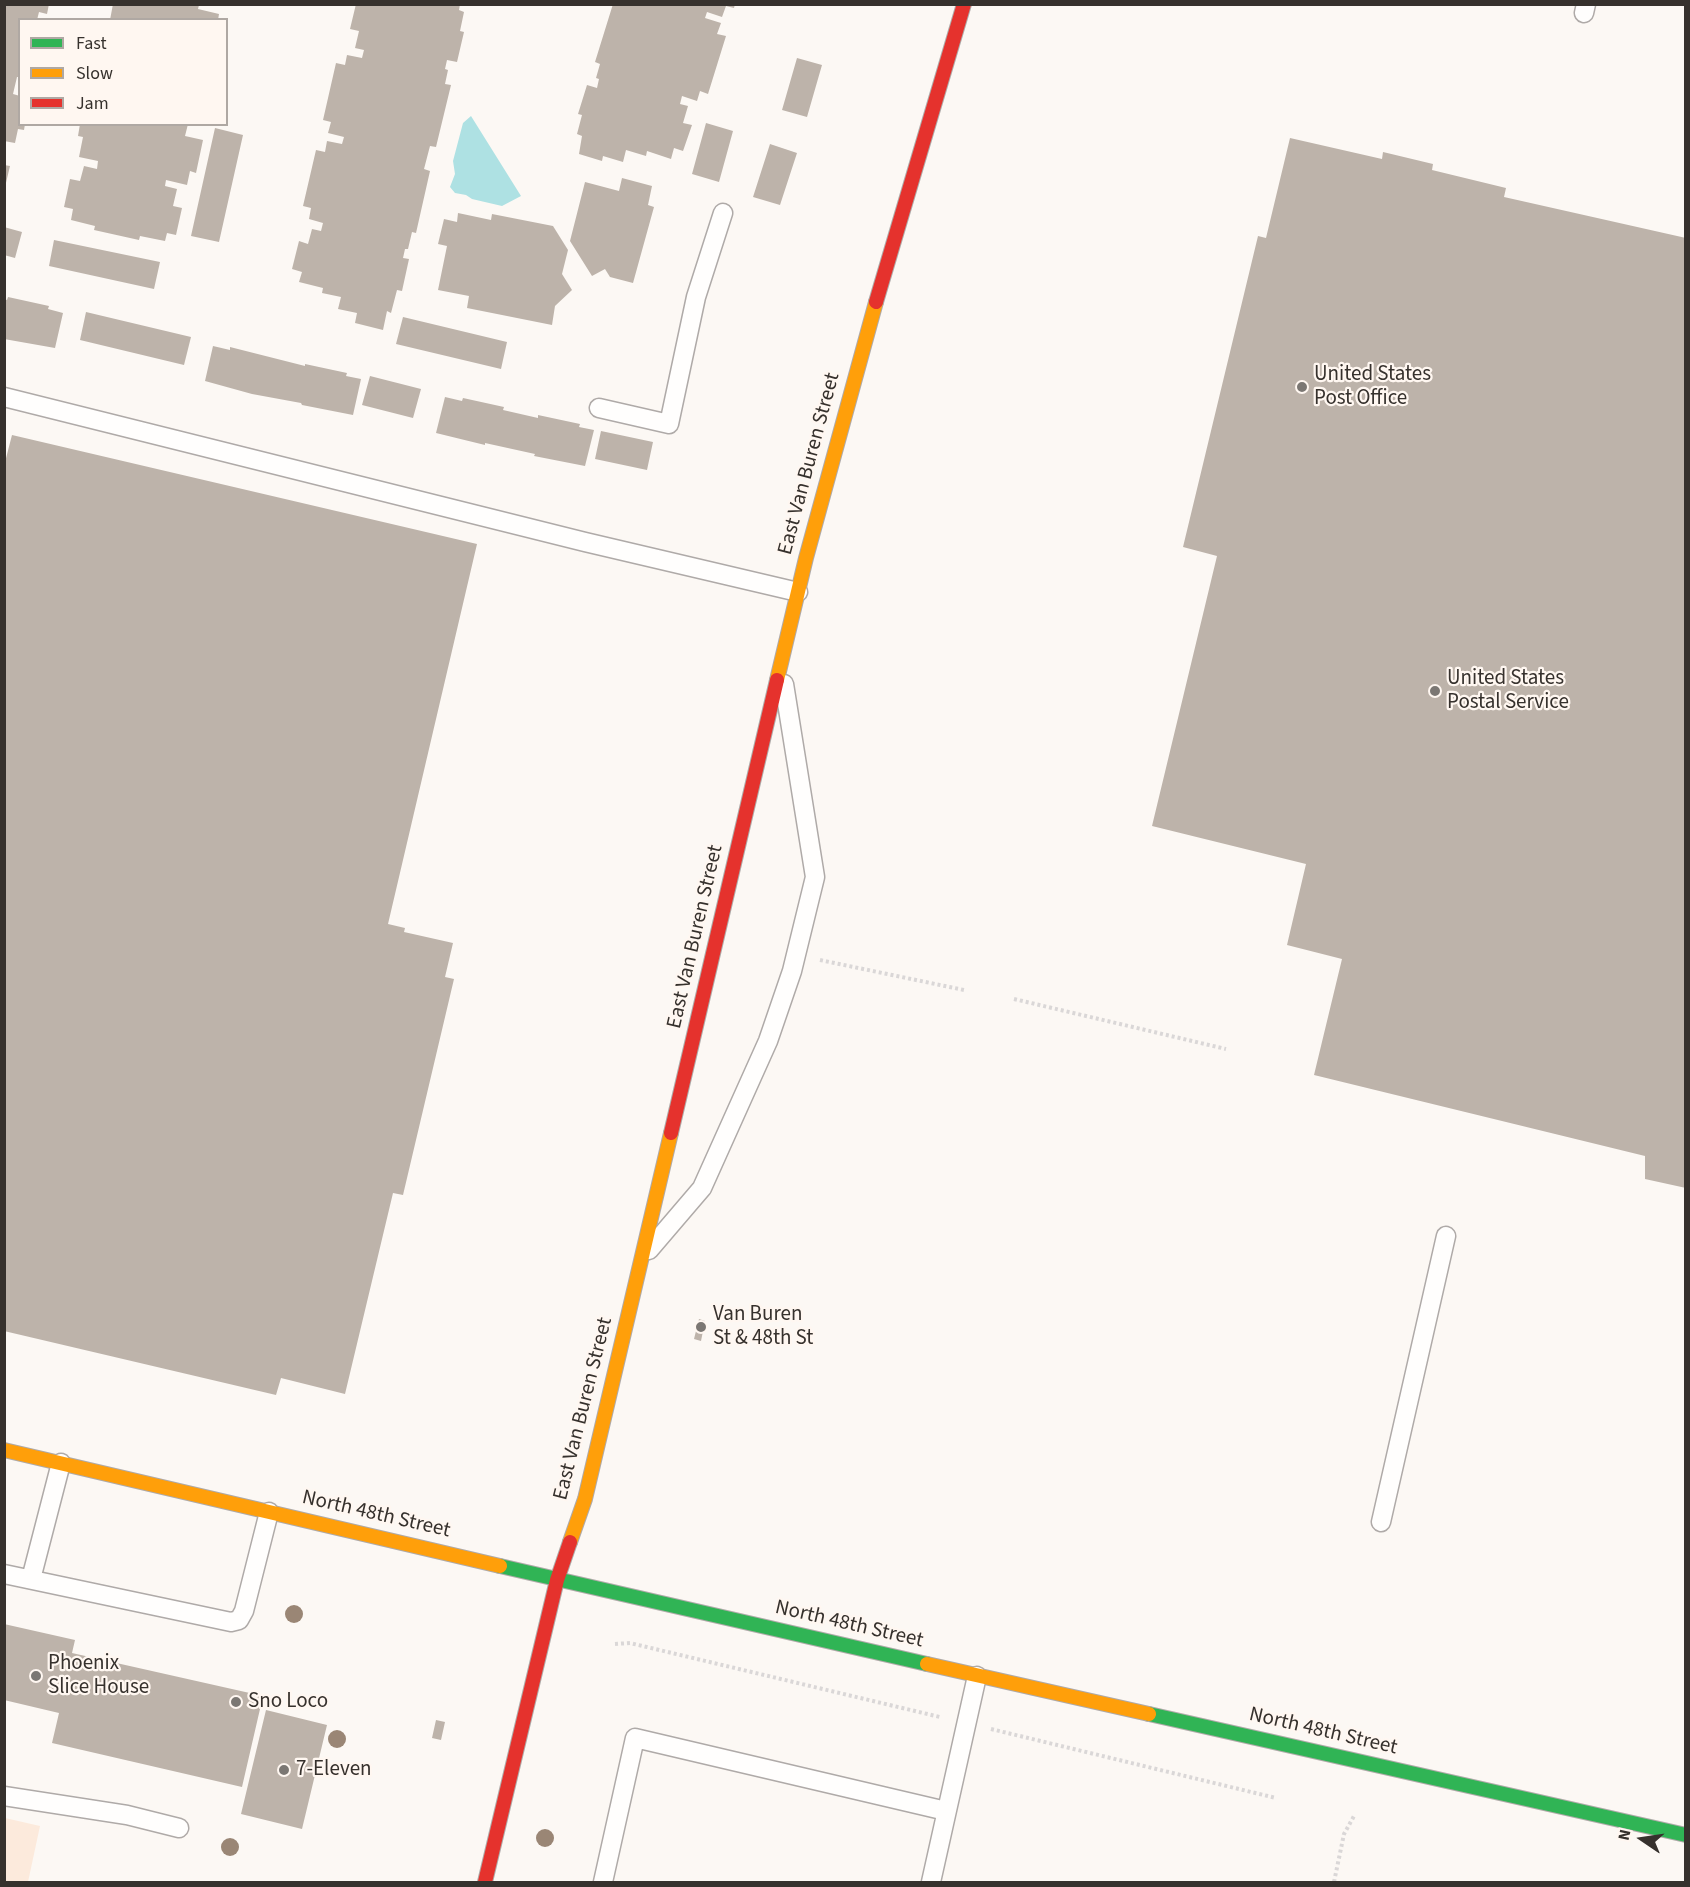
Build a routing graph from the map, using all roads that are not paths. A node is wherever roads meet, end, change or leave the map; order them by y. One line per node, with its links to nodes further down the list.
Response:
1 (964, 4): 5 (main road, East Van Buren Street)
2 (723, 213): 4 (lane)
3 (4, 397): 5 (lane)
4 (599, 408)
5 (798, 592): 6 (main road, East Van Buren Street)
6 (781, 665): 8 (main road, East Van Buren Street); 8 (lane)
7 (1446, 1236): 12 (lane)
8 (642, 1258): 15 (main road, East Van Buren Street)
9 (4, 1450): 10 (main road, North 48th Street)
10 (61, 1463): 11 (main road, North 48th Street); 14 (lane)
11 (269, 1512): 14 (lane); 15 (main road, North 48th Street)
12 (1381, 1522)
13 (4, 1574): 14 (lane)
14 (31, 1580)
15 (557, 1580): 16 (main road, North 48th Street); 21 (main road, East Van Buren Street)
16 (978, 1676): 18 (lane); 20 (main road, North 48th Street)
17 (4, 1796): 19 (lane)
18 (946, 1810): 22 (lane); 23 (lane)
19 (179, 1828)
20 (1686, 1835)
21 (485, 1882)
22 (603, 1882)
23 (931, 1882)

